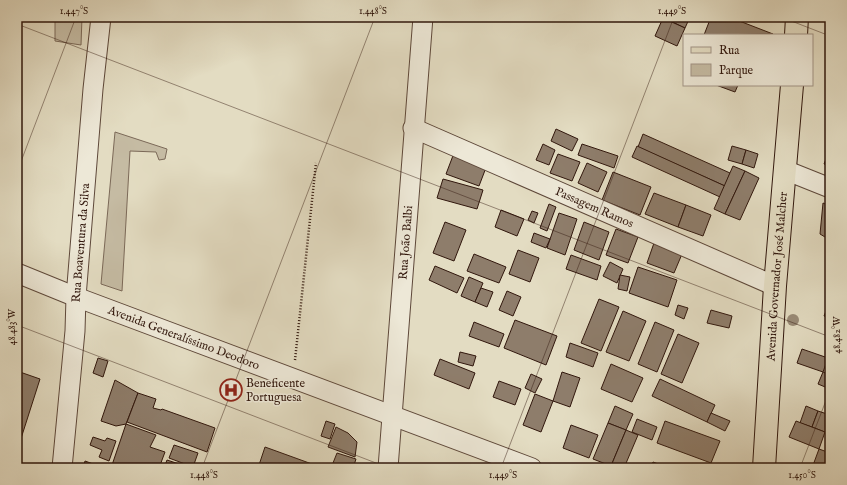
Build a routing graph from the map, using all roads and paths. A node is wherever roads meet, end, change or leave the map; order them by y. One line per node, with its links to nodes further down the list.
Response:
1 (101, 17): 12 (street, Rua Boaventura da Silva)
2 (423, 17): 6 (street, Rua João Balbi)
3 (797, 17): 4 (main road)
4 (796, 34)
5 (792, 86): 8 (main road, Avenida Governador José Malcher)
6 (413, 128): 11 (street, Passagem Ramos); 14 (street, Rua João Balbi)
7 (316, 163): 13 (path)
8 (785, 170): 9 (street); 11 (main road, Avenida Governador José Malcher)
9 (830, 188)
10 (17, 273): 12 (street, Avenida Generalíssimo Deodoro)
11 (775, 286): 18 (main road, Avenida Governador José Malcher)
12 (76, 297): 13 (street, Avenida Generalíssimo Deodoro); 15 (street, Rua Boaventura da Silva)
13 (292, 378): 14 (street, Avenida Generalíssimo Deodoro)
14 (393, 415): 16 (street, Rua João Balbi); 17 (street, Avenida Generalíssimo Deodoro)
15 (62, 468)
16 (388, 468)
17 (532, 468)
18 (764, 468)

